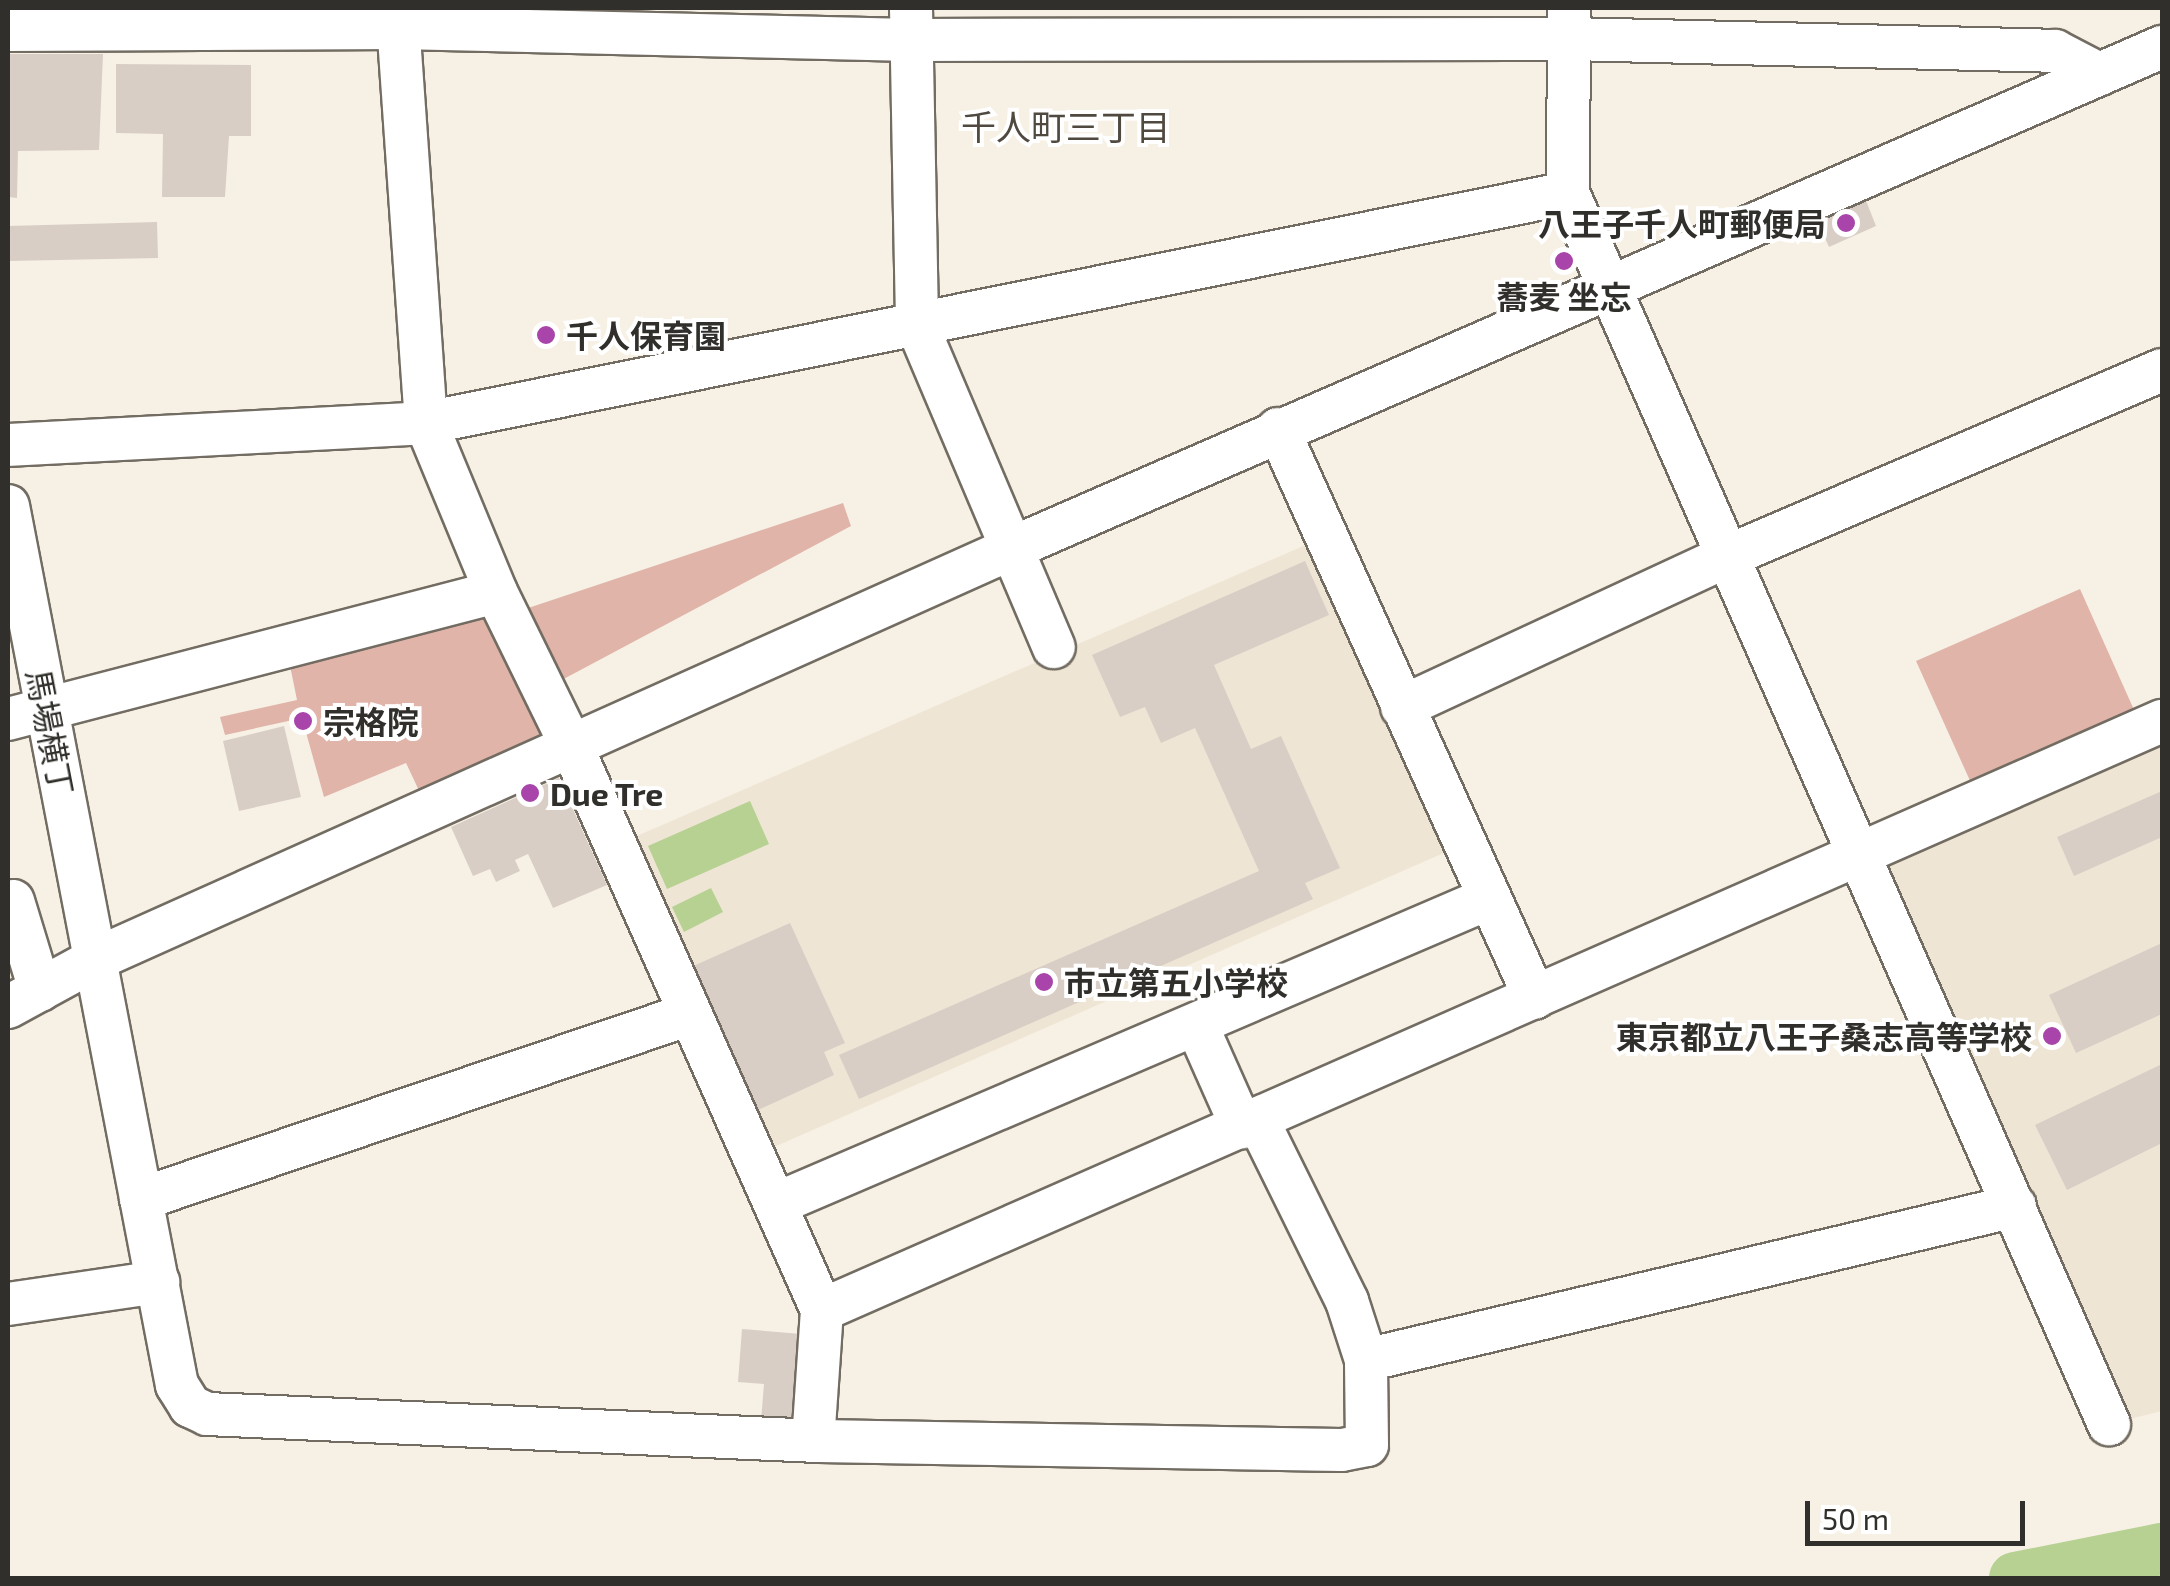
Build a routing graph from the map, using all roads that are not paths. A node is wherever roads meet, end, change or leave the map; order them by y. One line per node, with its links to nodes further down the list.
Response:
1 (397, 18): 4 (street); 5 (street); 12 (street)
2 (1379, 23): 3 (street); 4 (street)
3 (1569, 23): 7 (street); 8 (street)
4 (911, 24): 10 (street)
5 (8, 30)
6 (2162, 48): 7 (street)
7 (2100, 74): 9 (street)
8 (1568, 193): 9 (street); 10 (street)
9 (1609, 291): 13 (street); 17 (street)
10 (917, 324): 12 (street); 16 (street)
11 (2162, 370): 17 (street)
12 (426, 423): 14 (street); 18 (street)
13 (1278, 429): 16 (street); 20 (street)
14 (8, 445)
15 (8, 506): 21 (street, 馬場横丁)
16 (1010, 549): 19 (street); 23 (street)
17 (1728, 556): 20 (street); 24 (street)
18 (496, 592): 21 (street); 23 (street)
19 (1054, 647)
20 (1402, 708): 25 (street)
21 (27, 714): 27 (street, 馬場横丁)
22 (2162, 721): 24 (street)
23 (572, 747): 27 (street); 30 (street)
24 (1861, 850): 29 (street); 35 (street)
25 (1487, 898): 29 (street); 31 (street)
26 (13, 900): 28 (street)
27 (98, 958): 28 (street); 33 (street, 馬場横丁)
28 (24, 998)
29 (1535, 998): 32 (street)
30 (687, 1015): 33 (street); 34 (street)
31 (1197, 1026): 32 (street); 34 (street)
32 (1250, 1125): 38 (street); 39 (street)
33 (142, 1199): 36 (street, 馬場横丁)
34 (778, 1204): 38 (street)
35 (2015, 1206): 39 (street); 40 (street)
36 (158, 1282): 37 (street); 41 (street, 馬場横丁)
37 (8, 1304)
38 (822, 1310): 41 (street)
39 (1366, 1360): 41 (street, 馬場横丁)
40 (2109, 1424)
41 (813, 1440)

